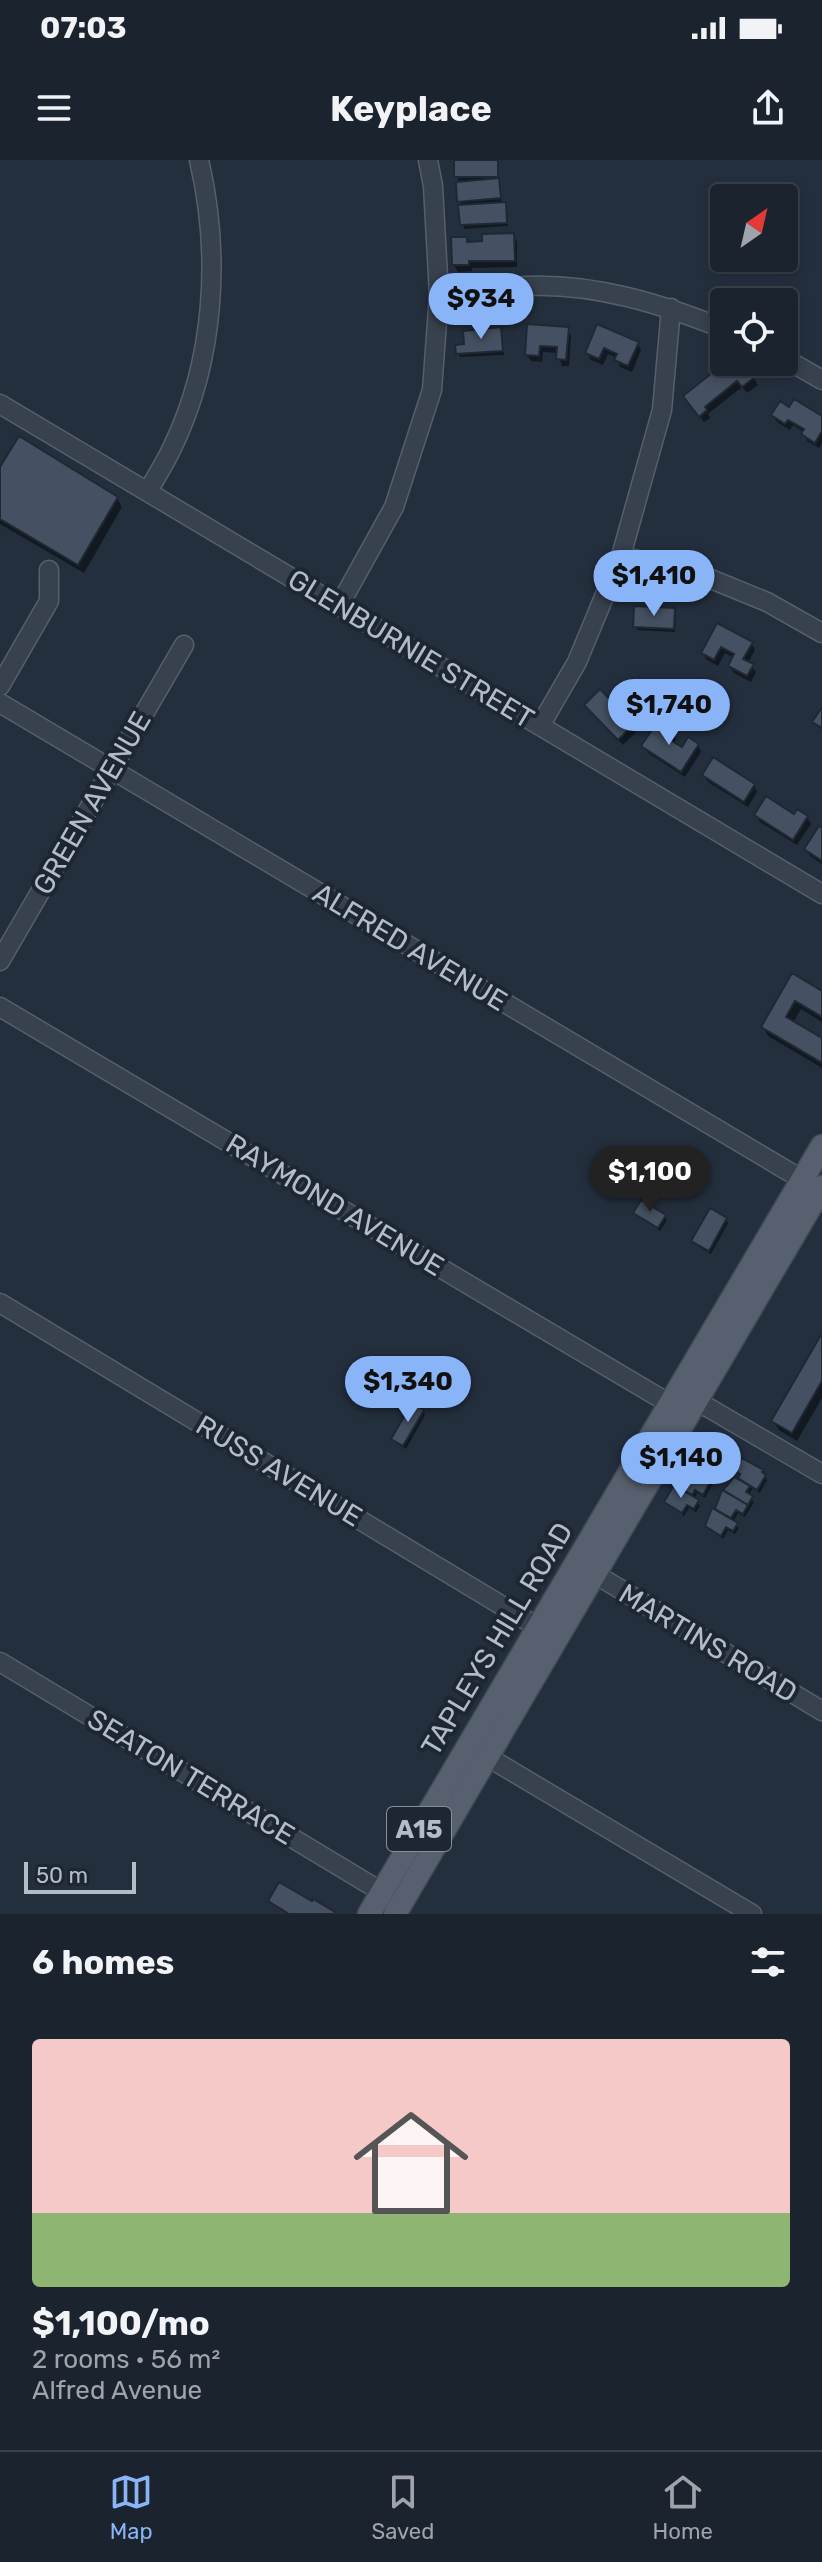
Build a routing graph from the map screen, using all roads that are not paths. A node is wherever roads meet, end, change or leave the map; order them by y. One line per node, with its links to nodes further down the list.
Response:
1 (199, 160): 9 (street)
2 (428, 160): 3 (street)
3 (439, 295): 4 (street); 12 (street)
4 (671, 308): 5 (street); 10 (street)
5 (710, 323)
6 (798, 366): 7 (street)
7 (822, 380)
8 (0, 404): 9 (street, GLENBURNIE STREET)
9 (148, 491): 12 (street, GLENBURNIE STREET)
10 (621, 556): 13 (street); 17 (street)
11 (49, 570): 15 (street)
12 (339, 606): 17 (street, GLENBURNIE STREET)
13 (822, 633)
14 (184, 645): 18 (street, GREEN AVENUE)
15 (0, 686)
16 (0, 703): 18 (street, ALFRED AVENUE)
17 (540, 726): 19 (street, GLENBURNIE STREET)
18 (112, 770): 20 (street, GREEN AVENUE); 23 (street, ALFRED AVENUE)
19 (822, 894)
20 (0, 961)
21 (0, 1007): 26 (street, RAYMOND AVENUE)
22 (822, 1146): 23 (main road, TAPLEYS HILL ROAD / A15)
23 (815, 1186): 25 (main road, TAPLEYS HILL ROAD / A15); 26 (main road, TAPLEYS HILL ROAD / A15)
24 (0, 1303): 29 (street, RUSS AVENUE)
25 (695, 1402): 26 (street); 27 (street); 28 (main road, TAPLEYS HILL ROAD / A15)
26 (670, 1404): 29 (main road, TAPLEYS HILL ROAD / A15)
27 (822, 1474)
28 (595, 1574): 29 (main road, TAPLEYS HILL ROAD / A15); 31 (street, MARTINS ROAD)
29 (548, 1633): 32 (main road, TAPLEYS HILL ROAD / A15)
30 (0, 1662): 33 (street, SEATON TERRACE)
31 (822, 1711)
32 (478, 1751): 33 (main road, TAPLEYS HILL ROAD / A15); 35 (main road, TAPLEYS HILL ROAD / A15); 36 (street)
33 (382, 1892): 34 (main road, TAPLEYS HILL ROAD / A15)
34 (369, 1914)
35 (395, 1914)
36 (752, 1914)

